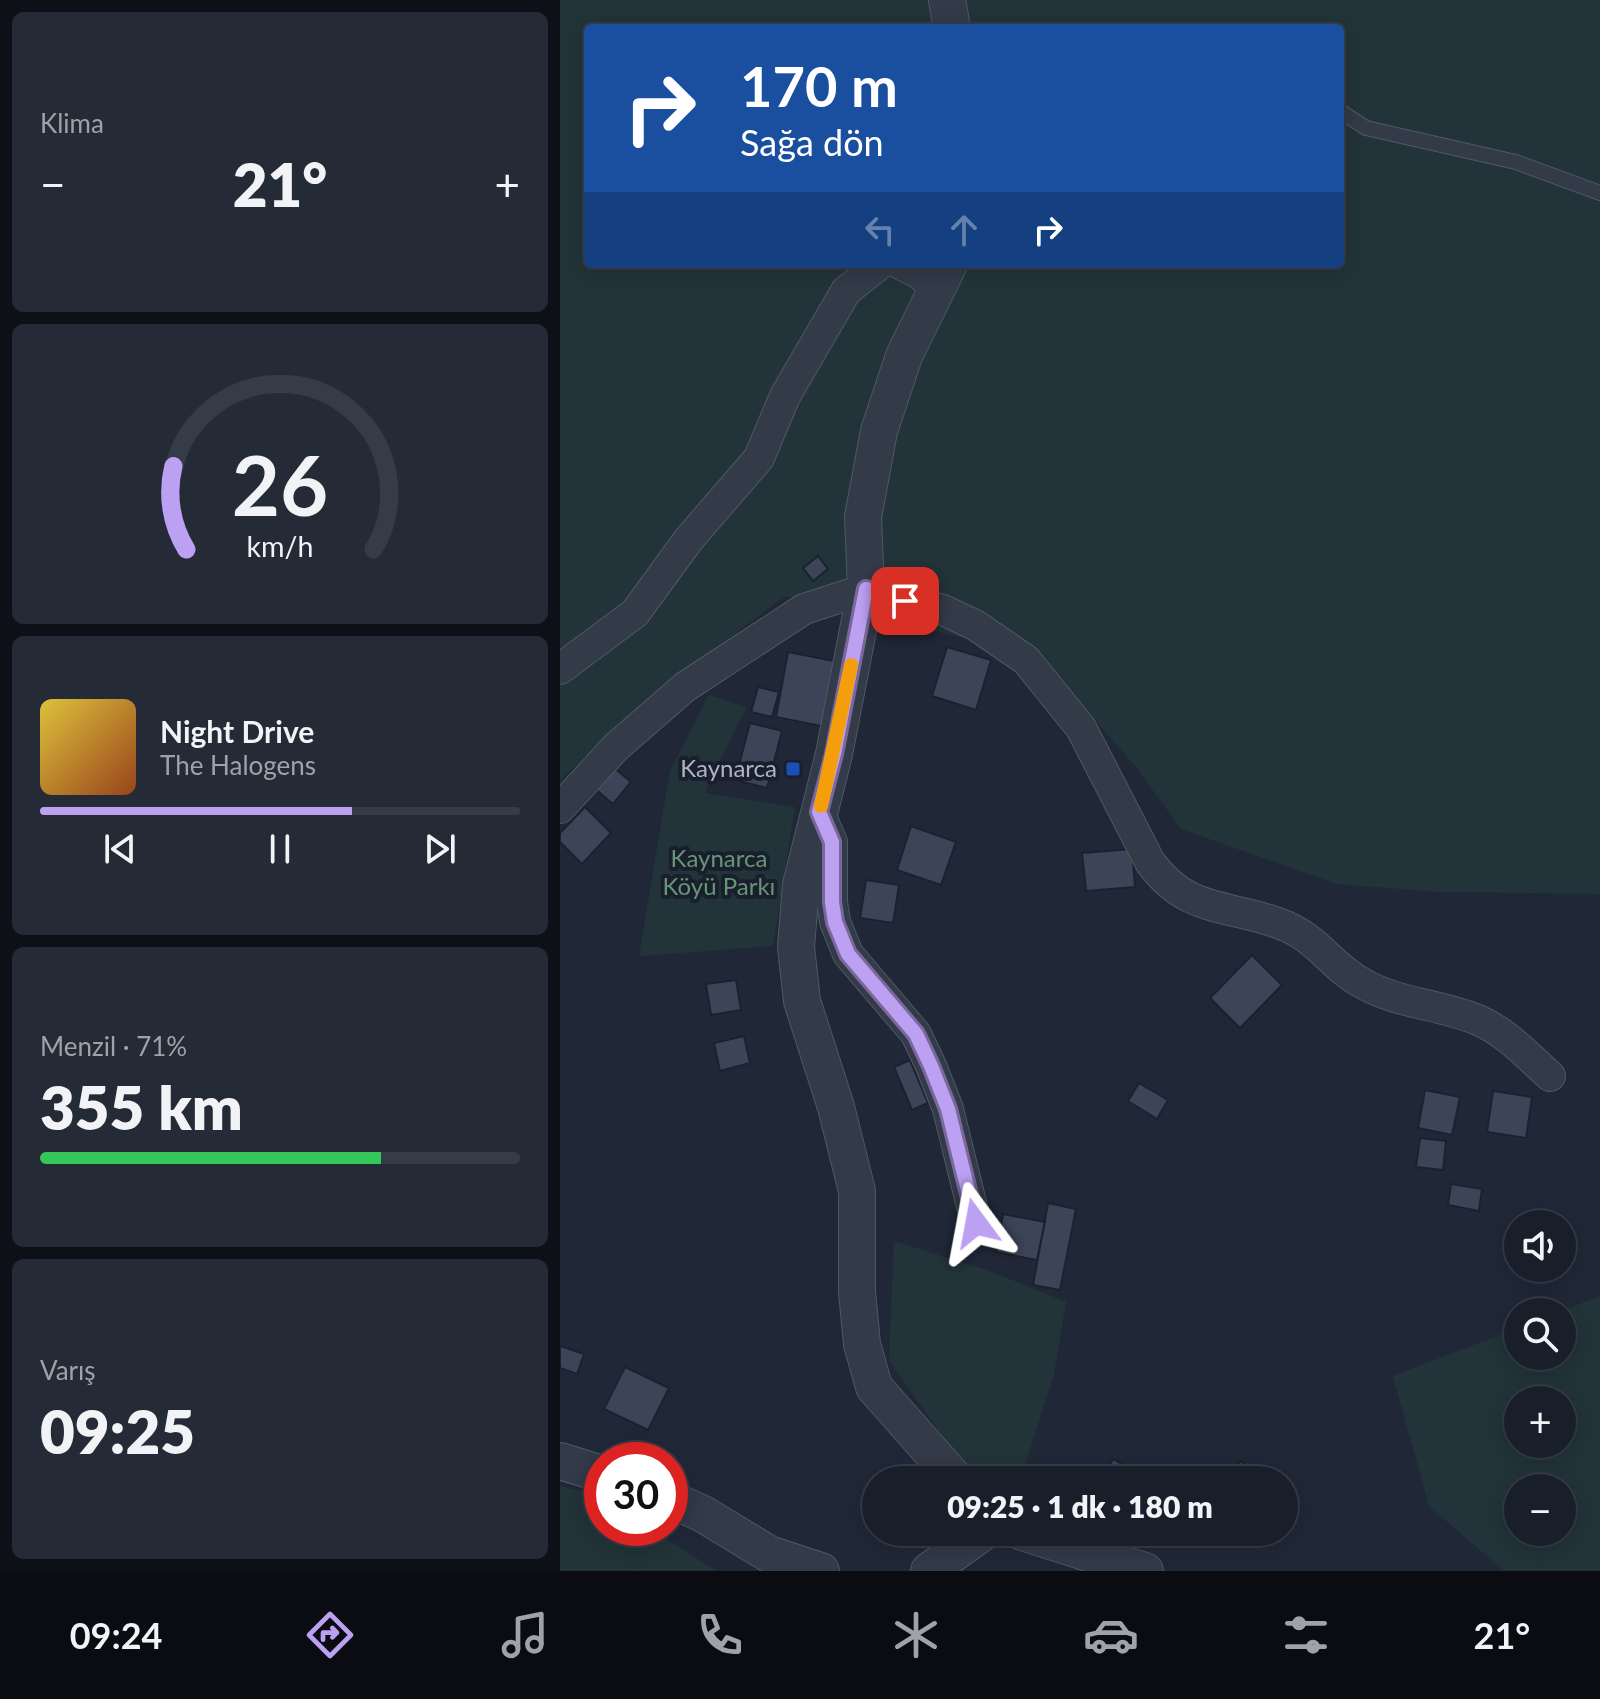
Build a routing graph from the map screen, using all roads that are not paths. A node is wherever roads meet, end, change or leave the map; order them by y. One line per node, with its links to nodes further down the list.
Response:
1 (947, 0): 2 (street)
2 (951, 24)
3 (1344, 114): 4 (lane)
4 (1600, 193)
5 (875, 268): 9 (street)
6 (908, 268): 7 (street)
7 (943, 277): 8 (street)
8 (866, 589): 10 (street); 11 (street); 12 (street)
9 (560, 669)
10 (560, 808)
11 (819, 812): 13 (street); 15 (street)
12 (1550, 1076)
13 (976, 1223)
14 (560, 1461): 16 (street)
15 (944, 1466)
16 (584, 1468)
17 (688, 1507): 20 (street)
18 (964, 1546): 21 (street)
19 (1066, 1546): 22 (street)
20 (821, 1571)
21 (929, 1571)
22 (1145, 1571)

